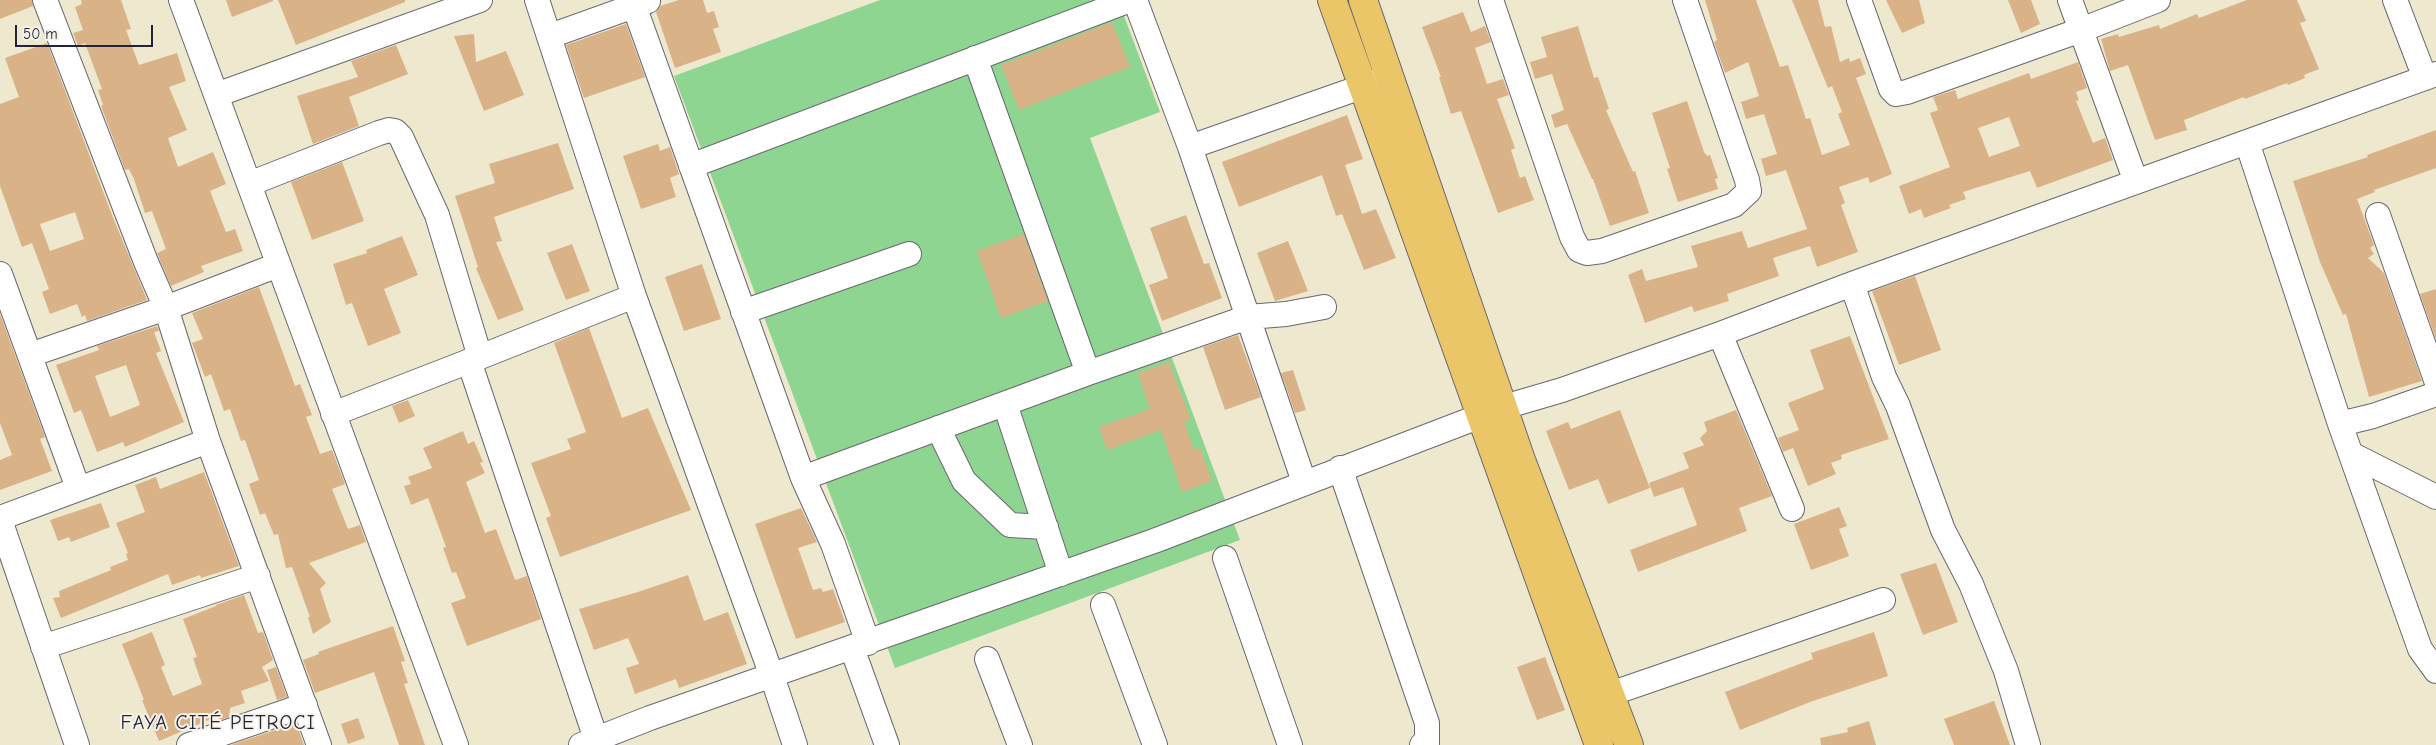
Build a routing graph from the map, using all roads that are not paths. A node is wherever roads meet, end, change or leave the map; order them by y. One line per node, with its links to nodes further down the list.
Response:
1 (45, 0): 35 (street)
2 (181, 0): 22 (street)
3 (480, 0): 22 (street)
4 (537, 0): 17 (street)
5 (1130, 0): 18 (street)
6 (1135, 0): 24 (street)
7 (1332, 0): 21 (main road)
8 (1363, 0): 20 (main road)
9 (1490, 0): 10 (street)
10 (1685, 0)
11 (1859, 0): 16 (street)
12 (2070, 0): 16 (street)
13 (2158, 0): 16 (street)
14 (2394, 0): 19 (street)
15 (639, 2): 17 (street); 25 (street)
16 (2081, 30): 26 (street)
17 (550, 36): 33 (street)
18 (975, 58): 25 (street); 41 (street)
19 (2430, 76): 23 (street)
20 (1390, 77): 21 (street); 45 (main road)
21 (1364, 86): 24 (street); 45 (main road)
22 (216, 95): 27 (street)
23 (2247, 142): 26 (street); 47 (street)
24 (1190, 148): 37 (street)
25 (691, 166): 36 (street)
26 (2136, 182): 32 (street)
27 (249, 184): 30 (street); 40 (street)
28 (2378, 214): 42 (street)
29 (909, 254): 36 (street)
30 (278, 265): 35 (street); 46 (street)
31 (0, 274): 39 (street)
32 (1852, 284): 38 (street); 84 (street)
33 (634, 296): 40 (street); 68 (street)
34 (1324, 307): 37 (street)
35 (166, 308): 39 (street); 49 (street)
36 (744, 312): 52 (street)
37 (1248, 317): 41 (street); 53 (street)
38 (1720, 334): 45 (street); 56 (street)
39 (30, 356): 54 (street)
40 (475, 359): 46 (street); 71 (street)
41 (1088, 373): 44 (street)
42 (2436, 380)
43 (2436, 394): 47 (street)
44 (1005, 404): 48 (street); 58 (street)
45 (1492, 411): 51 (street); 69 (main road); 82 (main road)
46 (333, 414): 75 (street)
47 (2340, 424): 50 (street)
48 (938, 428): 52 (street); 58 (street)
49 (208, 441): 54 (street); 61 (street)
50 (2351, 454): 55 (street); 67 (street)
51 (1340, 468): 53 (street); 81 (street)
52 (803, 478): 65 (street)
53 (1304, 482): 60 (street)
54 (78, 488): 57 (street)
55 (2436, 497)
56 (1792, 509)
57 (0, 519): 64 (street)
58 (1046, 527): 60 (street)
59 (1225, 558): 80 (street)
60 (1061, 574): 65 (street)
61 (258, 576): 64 (street); 70 (street)
62 (1883, 600): 69 (street)
63 (1103, 605): 79 (street)
64 (43, 646): 72 (street)
65 (860, 646): 68 (street); 77 (street)
66 (987, 658): 78 (street)
67 (2436, 671)
68 (772, 676): 71 (street); 76 (street)
69 (1610, 694): 83 (main road)
70 (305, 705): 73 (street); 74 (street)
71 (589, 742)
72 (77, 745)
73 (189, 745)
74 (319, 745)
75 (456, 745)
76 (795, 745)
77 (887, 745)
78 (1020, 745)
79 (1155, 745)
80 (1290, 745)
81 (1422, 745)
82 (1599, 745)
83 (1628, 745)
84 (2028, 745)

